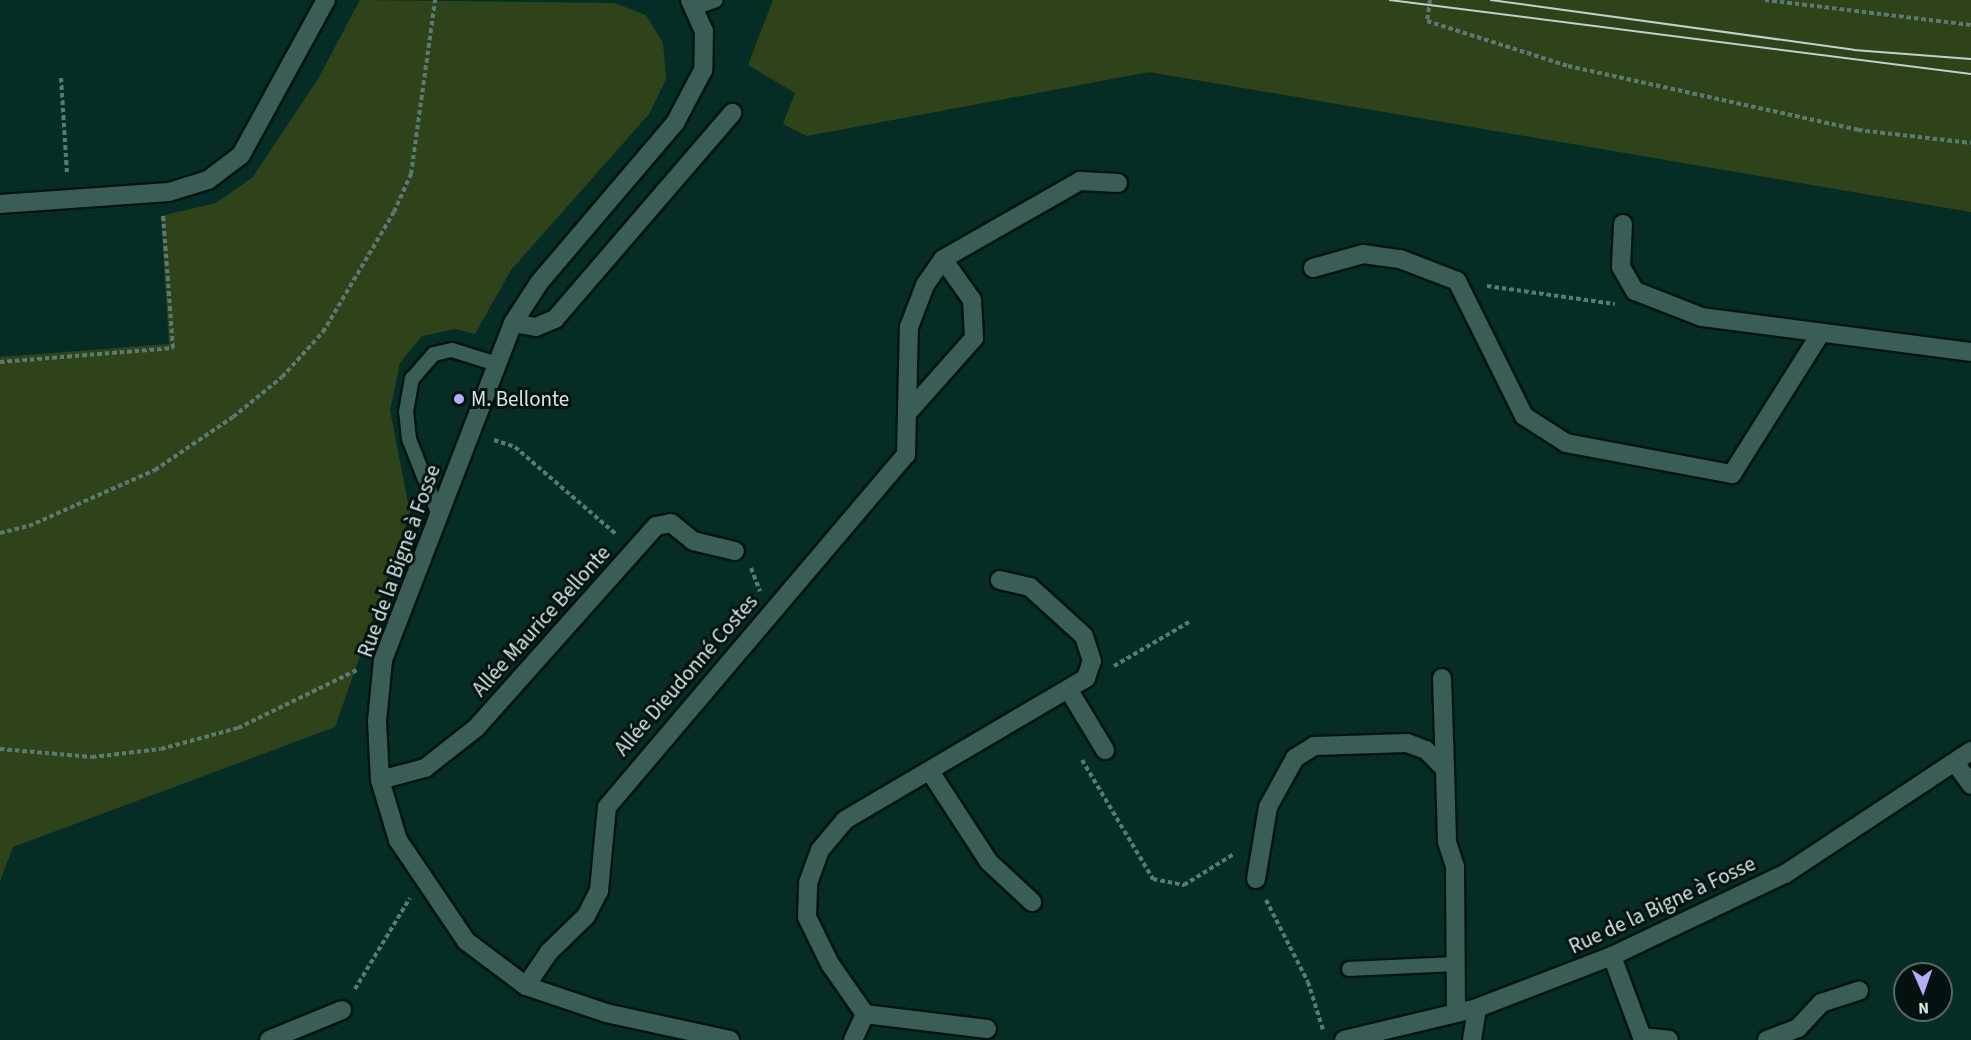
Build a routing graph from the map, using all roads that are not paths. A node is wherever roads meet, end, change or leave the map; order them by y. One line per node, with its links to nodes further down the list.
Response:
1 (326, 0): 6 (street)
2 (716, 0): 3 (lane)
3 (693, 4): 10 (street, Rue de la Bigne à Fosse)
4 (732, 113): 10 (street)
5 (1118, 183): 8 (street, Allée Dieudonné Costes)
6 (0, 204)
7 (1623, 224): 11 (street)
8 (943, 259): 14 (street, Allée Dieudonné Costes); 14 (street)
9 (1313, 268): 11 (street)
10 (513, 323): 13 (street, Rue de la Bigne à Fosse)
11 (1820, 334): 12 (street)
12 (1971, 352)
13 (496, 364): 15 (street, Rue de la Bigne à Fosse); 15 (lane)
14 (910, 409): 32 (street, Allée Dieudonné Costes)
15 (439, 515): 25 (street, Rue de la Bigne à Fosse)
16 (735, 551): 25 (street, Allée Maurice Bellonte)
17 (1000, 580): 19 (street)
18 (1442, 678): 23 (street)
19 (1070, 692): 20 (street); 24 (street)
20 (1104, 748)
21 (1971, 751): 22 (street, Rue de la Bigne à Fosse)
22 (1956, 764): 26 (street); 29 (street, Rue de la Bigne à Fosse)
23 (1445, 769): 27 (street); 30 (street)
24 (931, 773): 28 (street); 37 (street)
25 (380, 780): 32 (street, Rue de la Bigne à Fosse)
26 (1971, 785)
27 (1256, 879)
28 (1032, 902)
29 (1612, 956): 34 (street, Rue de la Bigne à Fosse); 45 (street)
30 (1455, 964): 31 (lane); 36 (street)
31 (1349, 969)
32 (526, 986): 39 (street, Rue de la Bigne à Fosse)
33 (1859, 991): 46 (street)
34 (1477, 1008): 36 (street, Rue de la Bigne à Fosse); 44 (street)
35 (342, 1010): 40 (street)
36 (1456, 1013): 43 (street, Rue de la Bigne à Fosse)
37 (865, 1014): 38 (street); 42 (street)
38 (987, 1029)
39 (682, 1035): 41 (street, Rue de la Bigne à Fosse)
40 (269, 1040)
41 (730, 1040)
42 (853, 1040)
43 (1344, 1040)
44 (1472, 1040)
45 (1669, 1040)
46 (1767, 1040)

